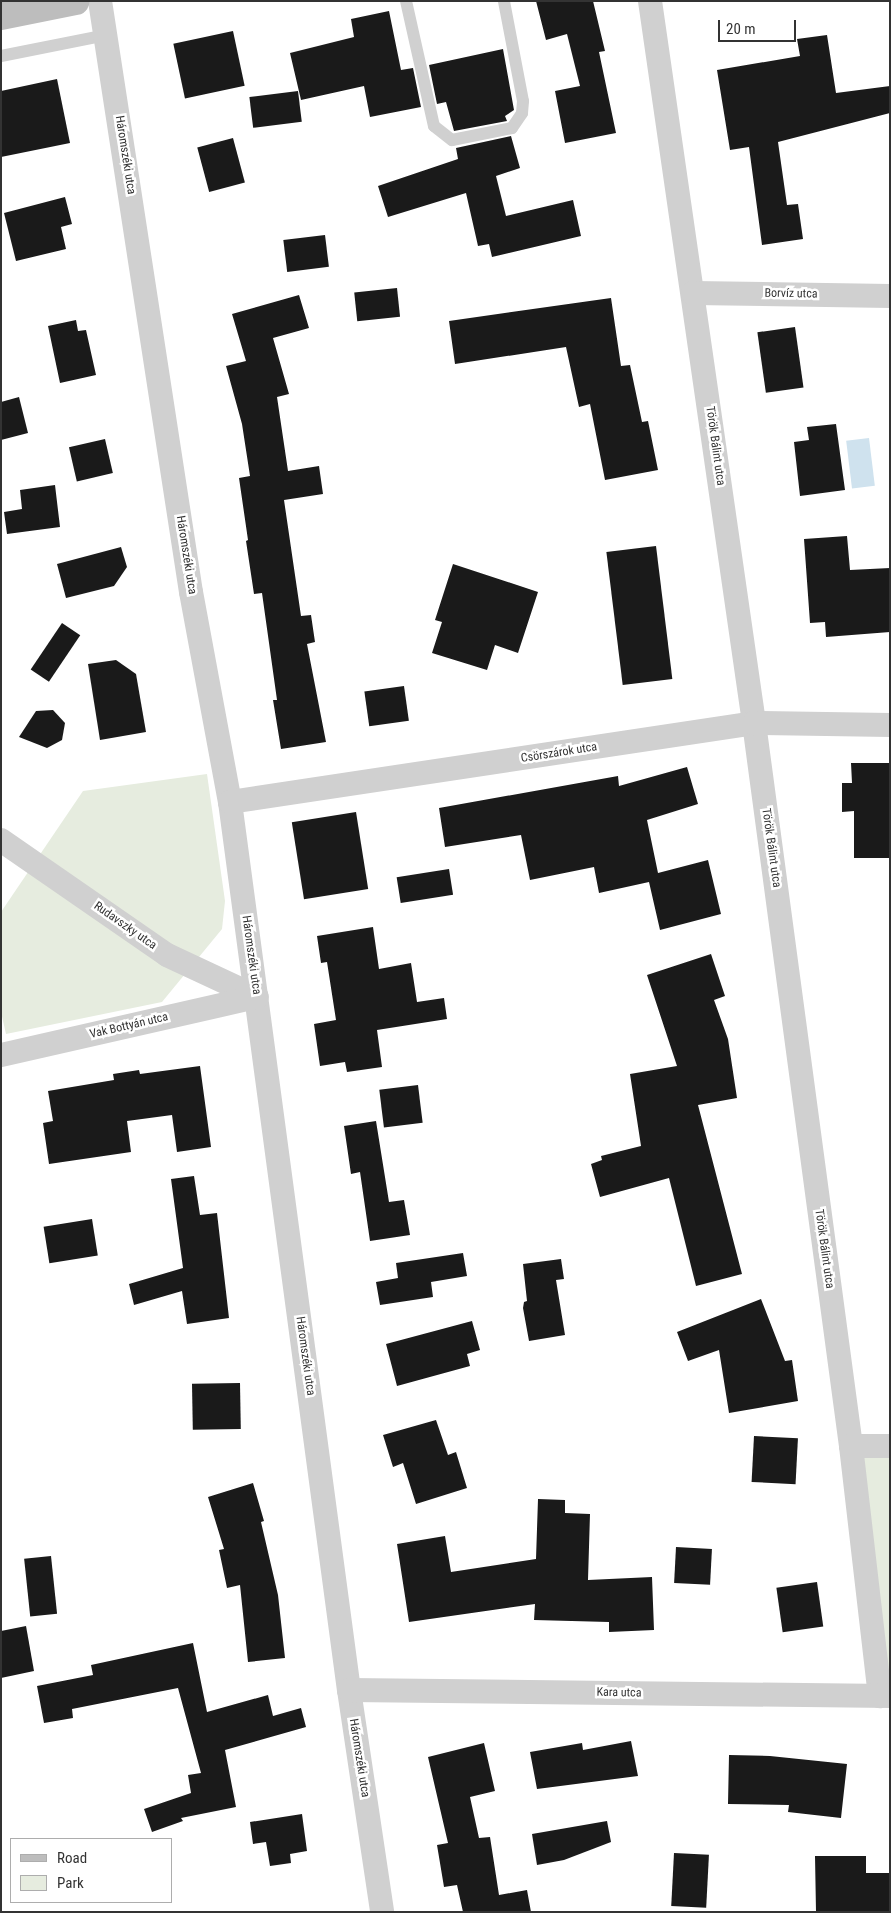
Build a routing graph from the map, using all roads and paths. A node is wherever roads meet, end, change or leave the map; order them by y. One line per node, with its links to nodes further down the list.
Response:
1 (76, 1): 6 (main road)
2 (100, 1): 7 (street, Háromszéki utca)
3 (406, 1): 4 (lane)
4 (504, 1)
5 (650, 1): 9 (street, Török Bálint utca)
6 (1, 16)
7 (106, 35): 8 (lane); 13 (street, Háromszéki utca)
8 (1, 56)
9 (693, 293): 10 (street, Borvíz utca); 11 (street, Török Bálint utca)
10 (890, 296)
11 (754, 723): 12 (street, Csörszárok utca); 13 (street, Csörszárok utca); 17 (street, Török Bálint utca)
12 (890, 726)
13 (230, 802): 15 (street, Háromszéki utca)
14 (1, 840): 15 (street, Rudavszky utca)
15 (257, 998): 16 (street, Vak Bottyán utca); 19 (street, Háromszéki utca)
16 (1, 1055)
17 (851, 1446): 18 (street); 20 (street, Török Bálint utca)
18 (890, 1446)
19 (349, 1690): 20 (street, Kara utca); 21 (street, Háromszéki utca)
20 (885, 1696)
21 (382, 1912)

